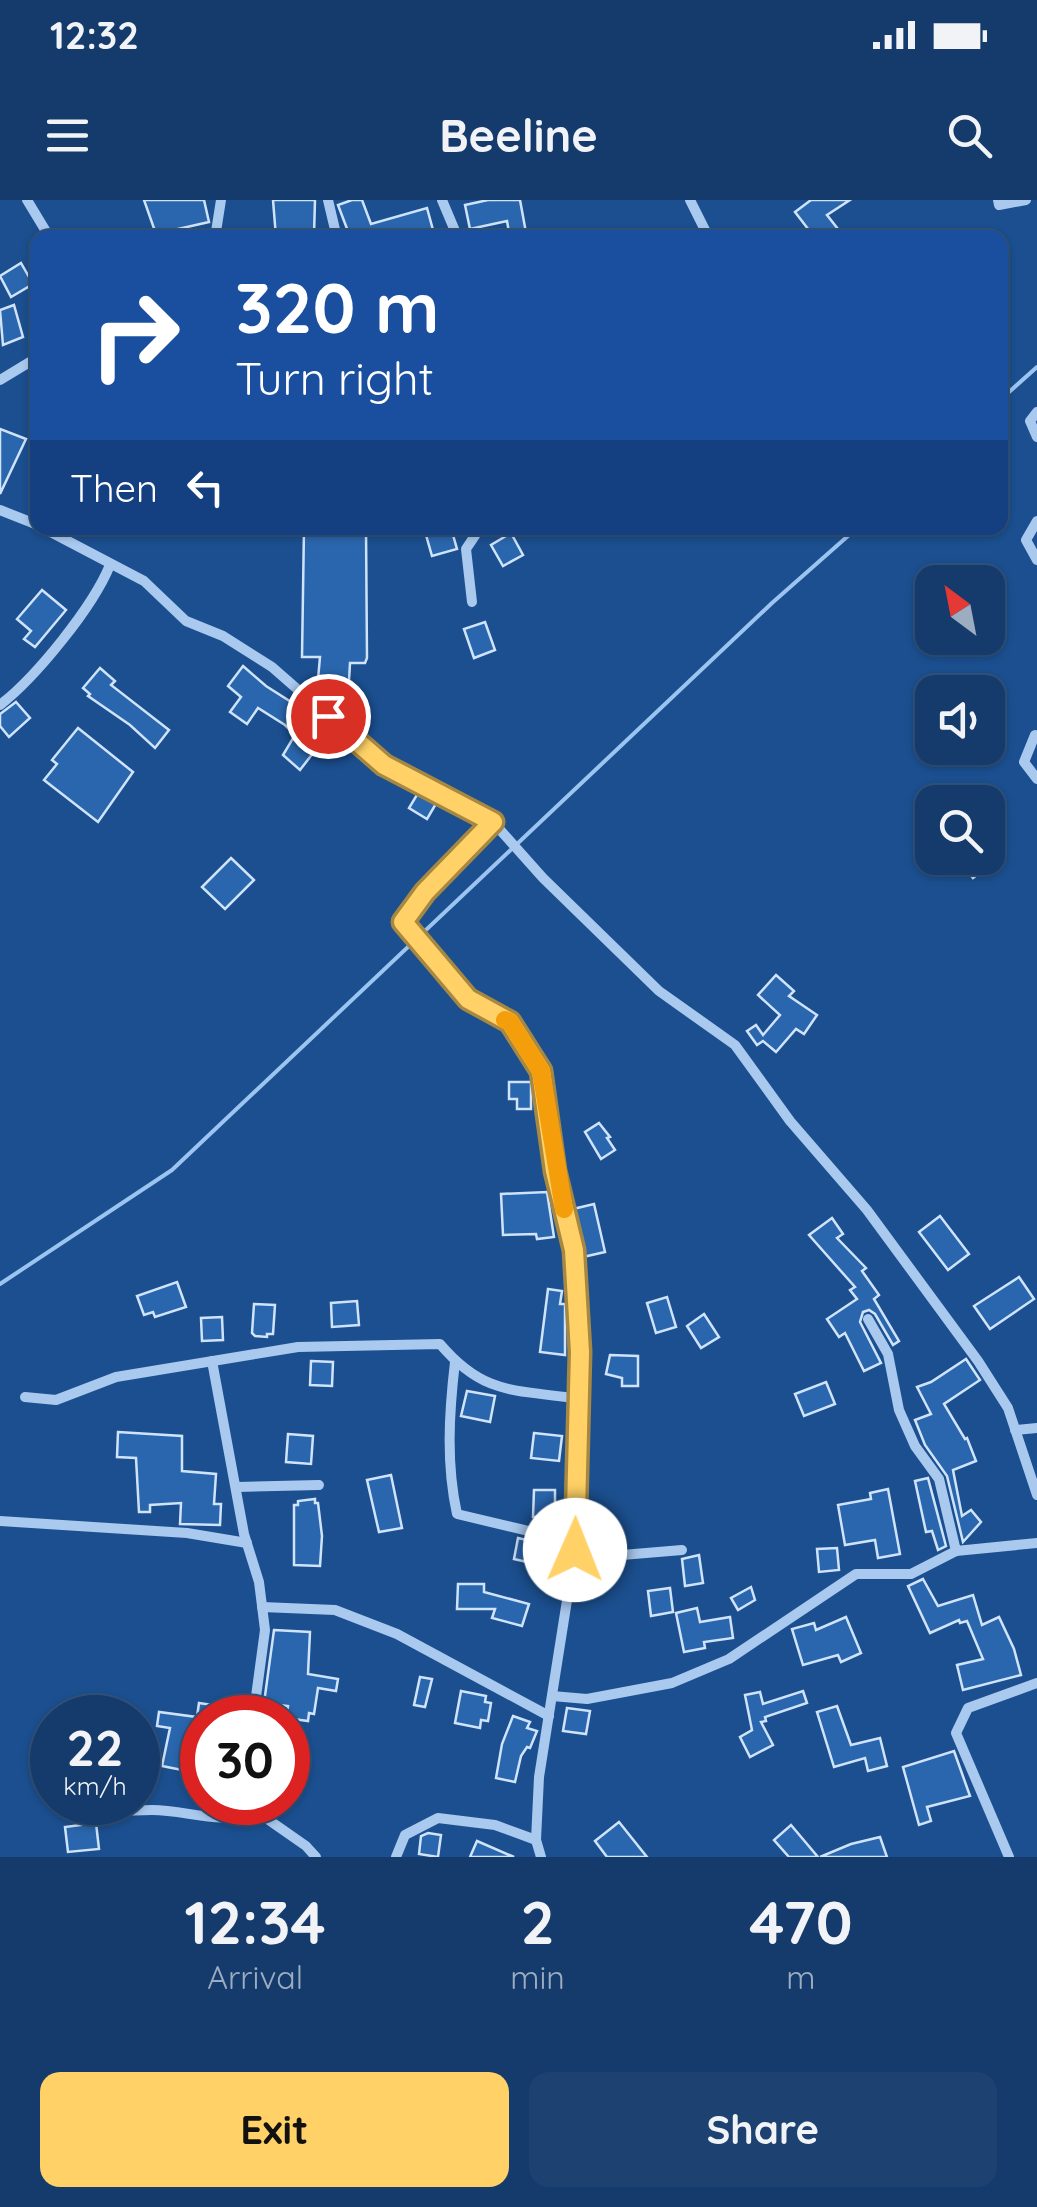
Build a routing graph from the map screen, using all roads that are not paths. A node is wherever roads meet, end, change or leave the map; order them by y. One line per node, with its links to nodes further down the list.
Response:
1 (27, 200): 8 (street)
2 (221, 200): 9 (street)
3 (328, 200): 10 (street)
4 (442, 200): 11 (street)
5 (690, 200): 12 (street)
6 (998, 200): 7 (street)
7 (1026, 200)
8 (45, 230)
9 (217, 230)
10 (334, 230)
11 (455, 230)
12 (705, 230)
13 (30, 362): 14 (street)
14 (0, 380)
15 (1037, 412): 16 (street)
16 (1037, 437)
17 (0, 510): 18 (street)
18 (30, 522)
19 (1037, 522): 22 (street)
20 (56, 535): 23 (street)
21 (475, 535): 24 (street)
22 (1037, 560)
23 (110, 565): 25 (street); 28 (street)
24 (472, 602)
25 (0, 704)
26 (1036, 735): 27 (street)
27 (1037, 779)
28 (493, 822): 33 (street); 35 (street)
29 (868, 1318): 44 (street)
30 (212, 1361): 31 (street); 32 (street); 37 (street)
31 (455, 1362): 33 (street); 42 (street)
32 (25, 1397)
33 (579, 1399): 42 (street)
34 (1037, 1428): 35 (street)
35 (1015, 1430): 38 (street)
36 (318, 1485): 37 (street)
37 (237, 1487): 40 (street)
38 (1037, 1494)
39 (0, 1522): 40 (street)
40 (247, 1543): 45 (street)
41 (1037, 1543): 44 (street)
42 (575, 1546): 43 (street); 48 (street)
43 (682, 1550)
44 (956, 1551): 48 (street)
45 (262, 1608): 47 (street); 49 (street)
46 (1037, 1683): 55 (street)
47 (256, 1695)
48 (552, 1696): 49 (street)
49 (549, 1716): 51 (street)
50 (280, 1825): 52 (street)
51 (536, 1840): 53 (street); 54 (street)
52 (316, 1857)
53 (396, 1857)
54 (541, 1857)
55 (1009, 1857)

